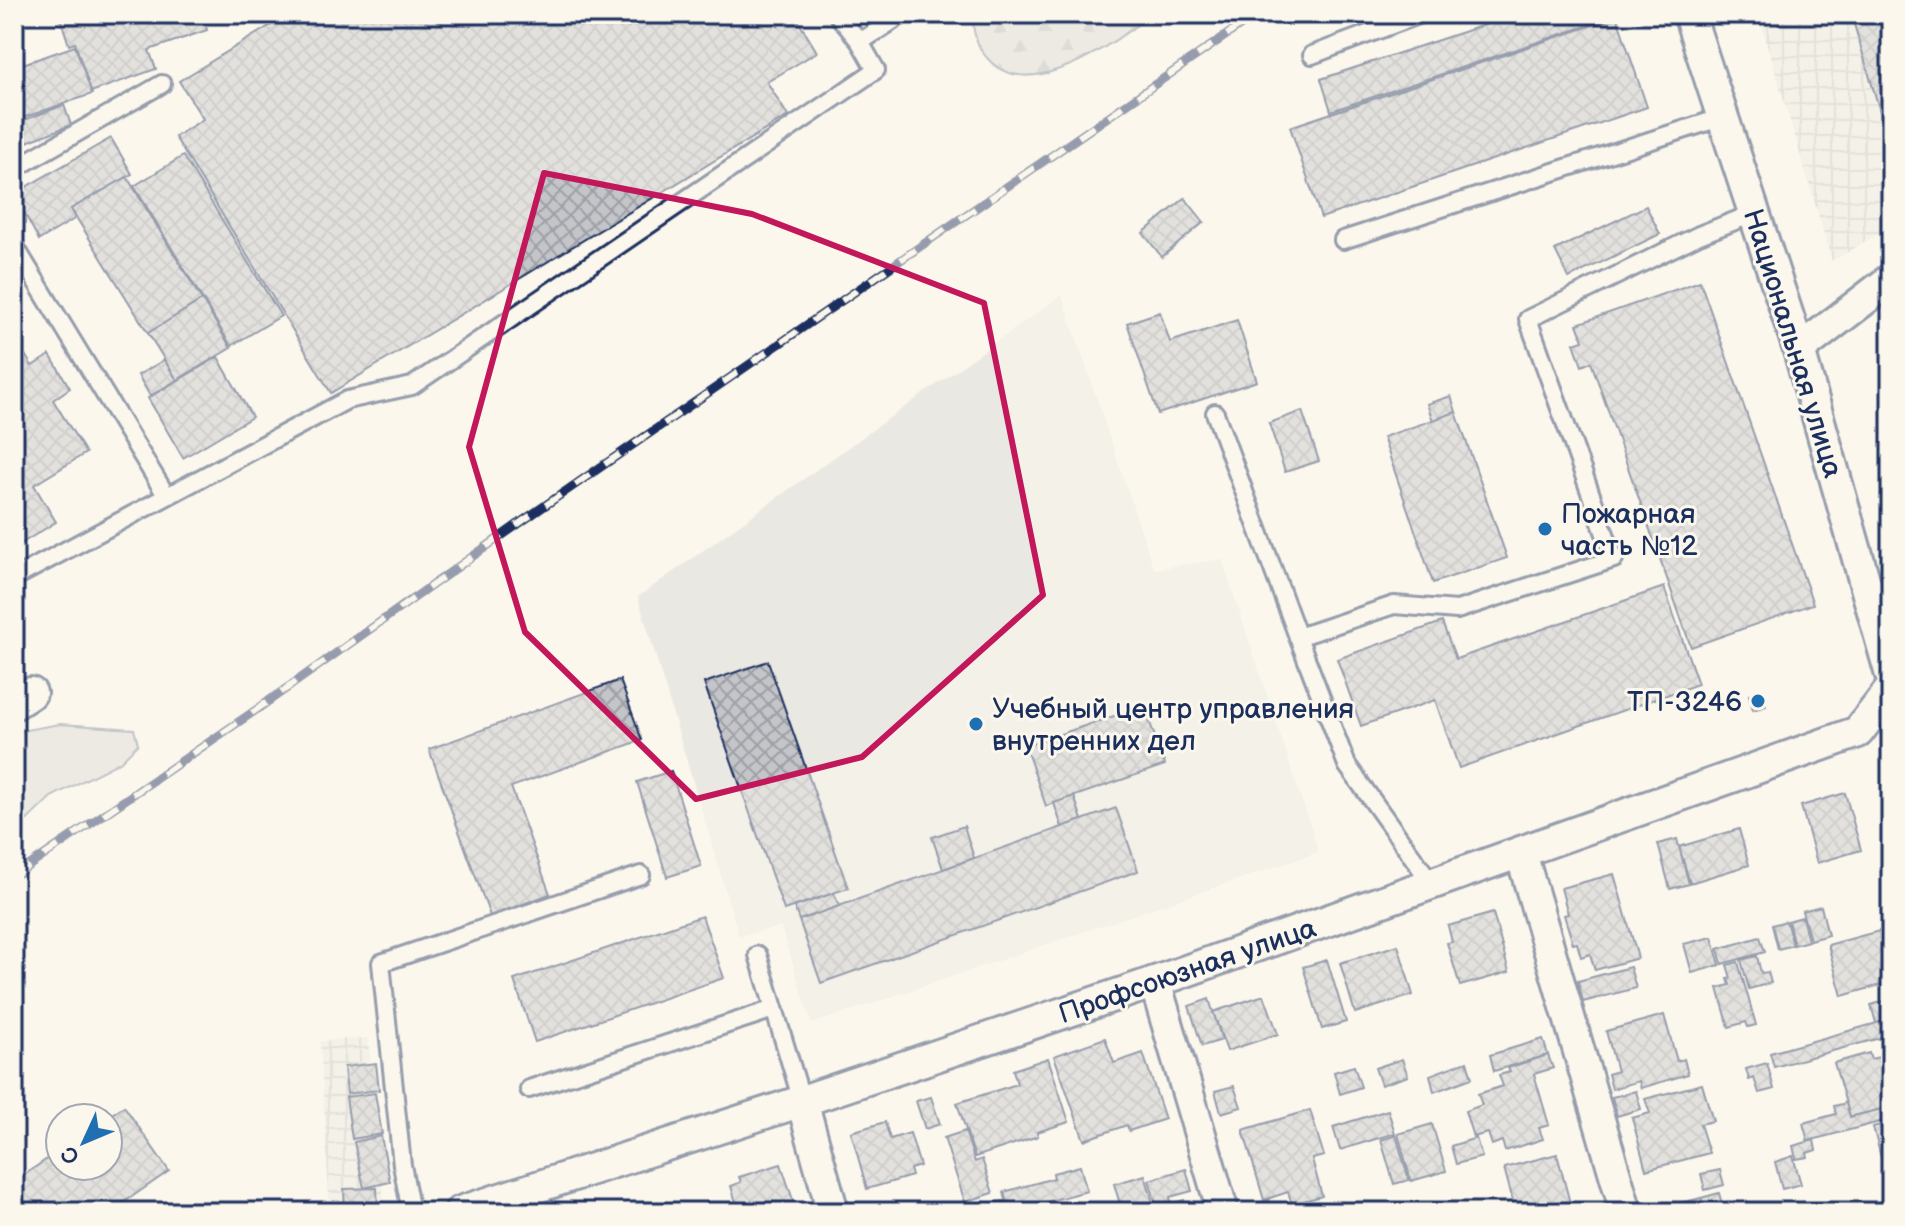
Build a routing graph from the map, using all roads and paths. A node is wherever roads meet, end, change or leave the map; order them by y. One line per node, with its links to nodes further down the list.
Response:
1 (837, 14): 5 (lane)
2 (903, 14): 5 (lane)
3 (1421, 14): 6 (lane)
4 (1689, 14): 8 (street, Национальная улица)
5 (860, 42): 16 (lane)
6 (1312, 55)
7 (162, 84): 9 (lane)
8 (1723, 117): 10 (street, Национальная улица); 11 (lane)
9 (14, 169)
10 (1755, 213): 14 (street, Национальная улица); 18 (lane)
11 (1343, 240)
12 (14, 245): 16 (lane)
13 (1891, 279): 14 (street)
14 (1799, 350): 19 (street, Национальная улица)
15 (1215, 413): 18 (lane)
16 (166, 495): 17 (lane)
17 (14, 578)
18 (1298, 637): 23 (lane)
19 (1891, 675)
20 (1891, 689): 21 (street, Профсоюзная улица)
21 (1521, 853): 23 (street, Профсоюзная улица); 33 (street)
22 (641, 875): 29 (lane)
23 (1432, 884): 25 (street, Профсоюзная улица)
24 (758, 955): 26 (lane)
25 (1155, 982): 28 (street, Профсоюзная улица); 32 (street)
26 (774, 1009): 27 (lane); 28 (lane)
27 (529, 1089)
28 (802, 1101): 30 (street, Профсоюзная улица); 31 (street)
29 (411, 1212)
30 (460, 1212)
31 (833, 1212)
32 (1223, 1212)
33 (1626, 1212)

